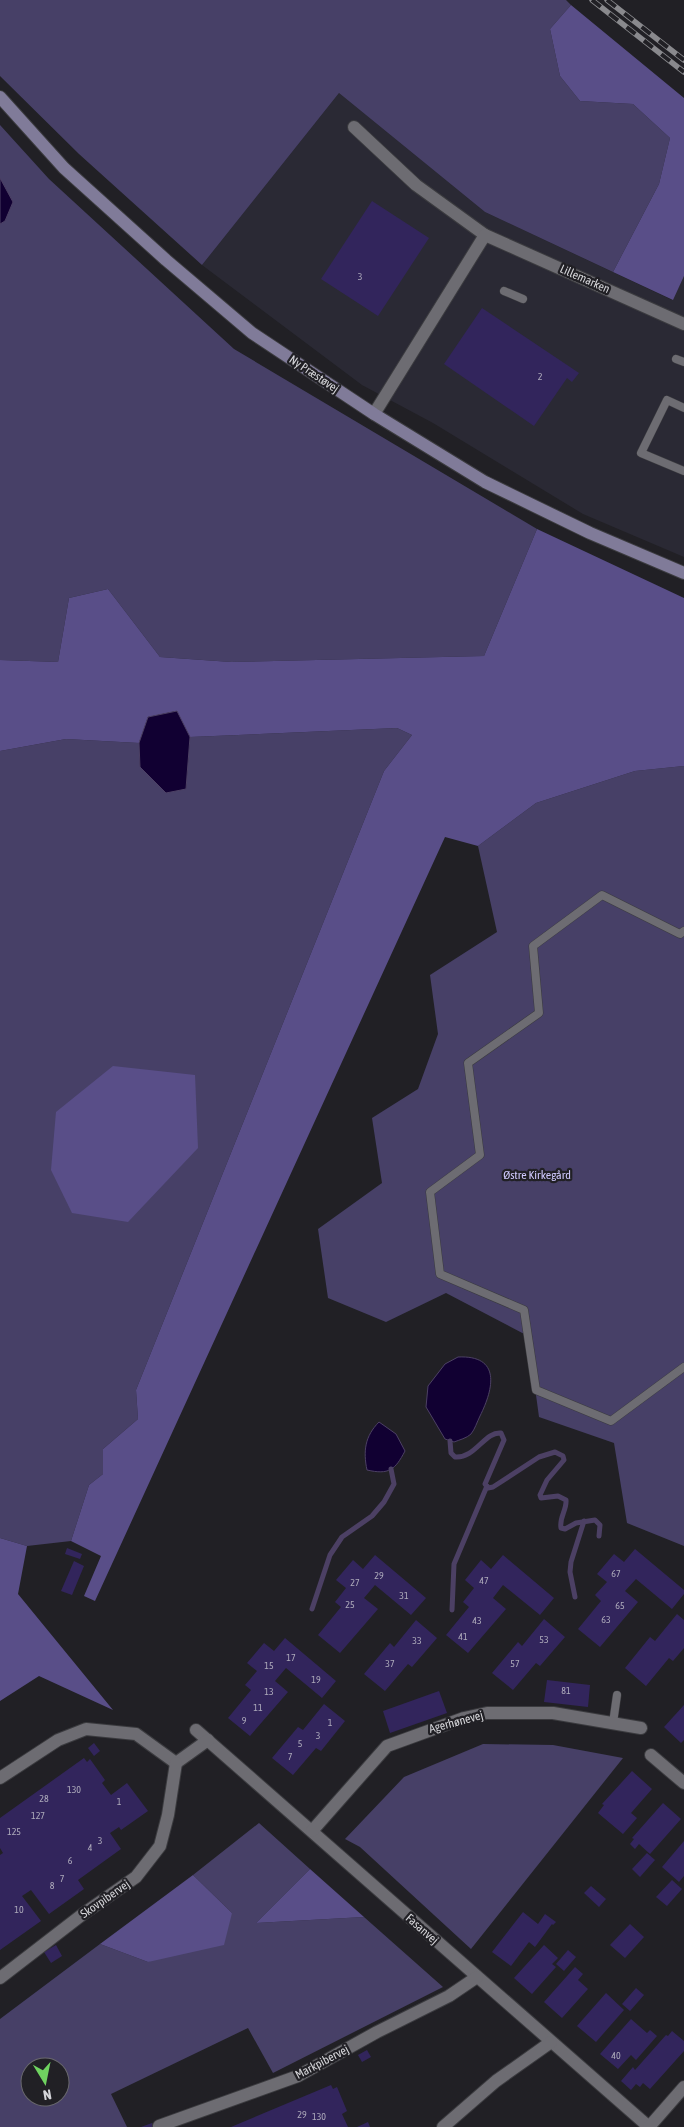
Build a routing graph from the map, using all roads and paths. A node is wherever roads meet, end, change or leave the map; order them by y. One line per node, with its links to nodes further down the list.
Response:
1 (0, 96): 8 (street, Ny Præstøvej)
2 (354, 127): 3 (street, Lillemarken)
3 (486, 235): 6 (street, Lillemarken); 8 (street)
4 (504, 291): 5 (lane)
5 (523, 299)
6 (684, 324)
7 (684, 408): 9 (lane)
8 (374, 414): 10 (street, Ny Præstøvej)
9 (684, 471)
10 (684, 574)
11 (684, 931): 12 (lane)
12 (684, 1367)
13 (617, 1695): 14 (lane)
14 (613, 1723): 15 (street, Agerhønevej); 22 (street, Agerhønevej)
15 (641, 1728)
16 (196, 1730): 17 (street, Fasanvej)
17 (208, 1740): 19 (street); 22 (street, Fasanvej)
18 (651, 1755): 21 (street)
19 (176, 1763): 20 (street); 24 (street, Skovpibervej)
20 (0, 1778)
21 (684, 1784)
22 (312, 1831): 23 (street, Fasanvej)
23 (477, 1977): 25 (street, Fasanvej); 27 (street, Markpibervej)
24 (0, 1978)
25 (551, 2042): 28 (street); 29 (street, Fasanvej)
26 (684, 2087): 29 (street)
27 (159, 2126)
28 (443, 2127)
29 (649, 2127)

